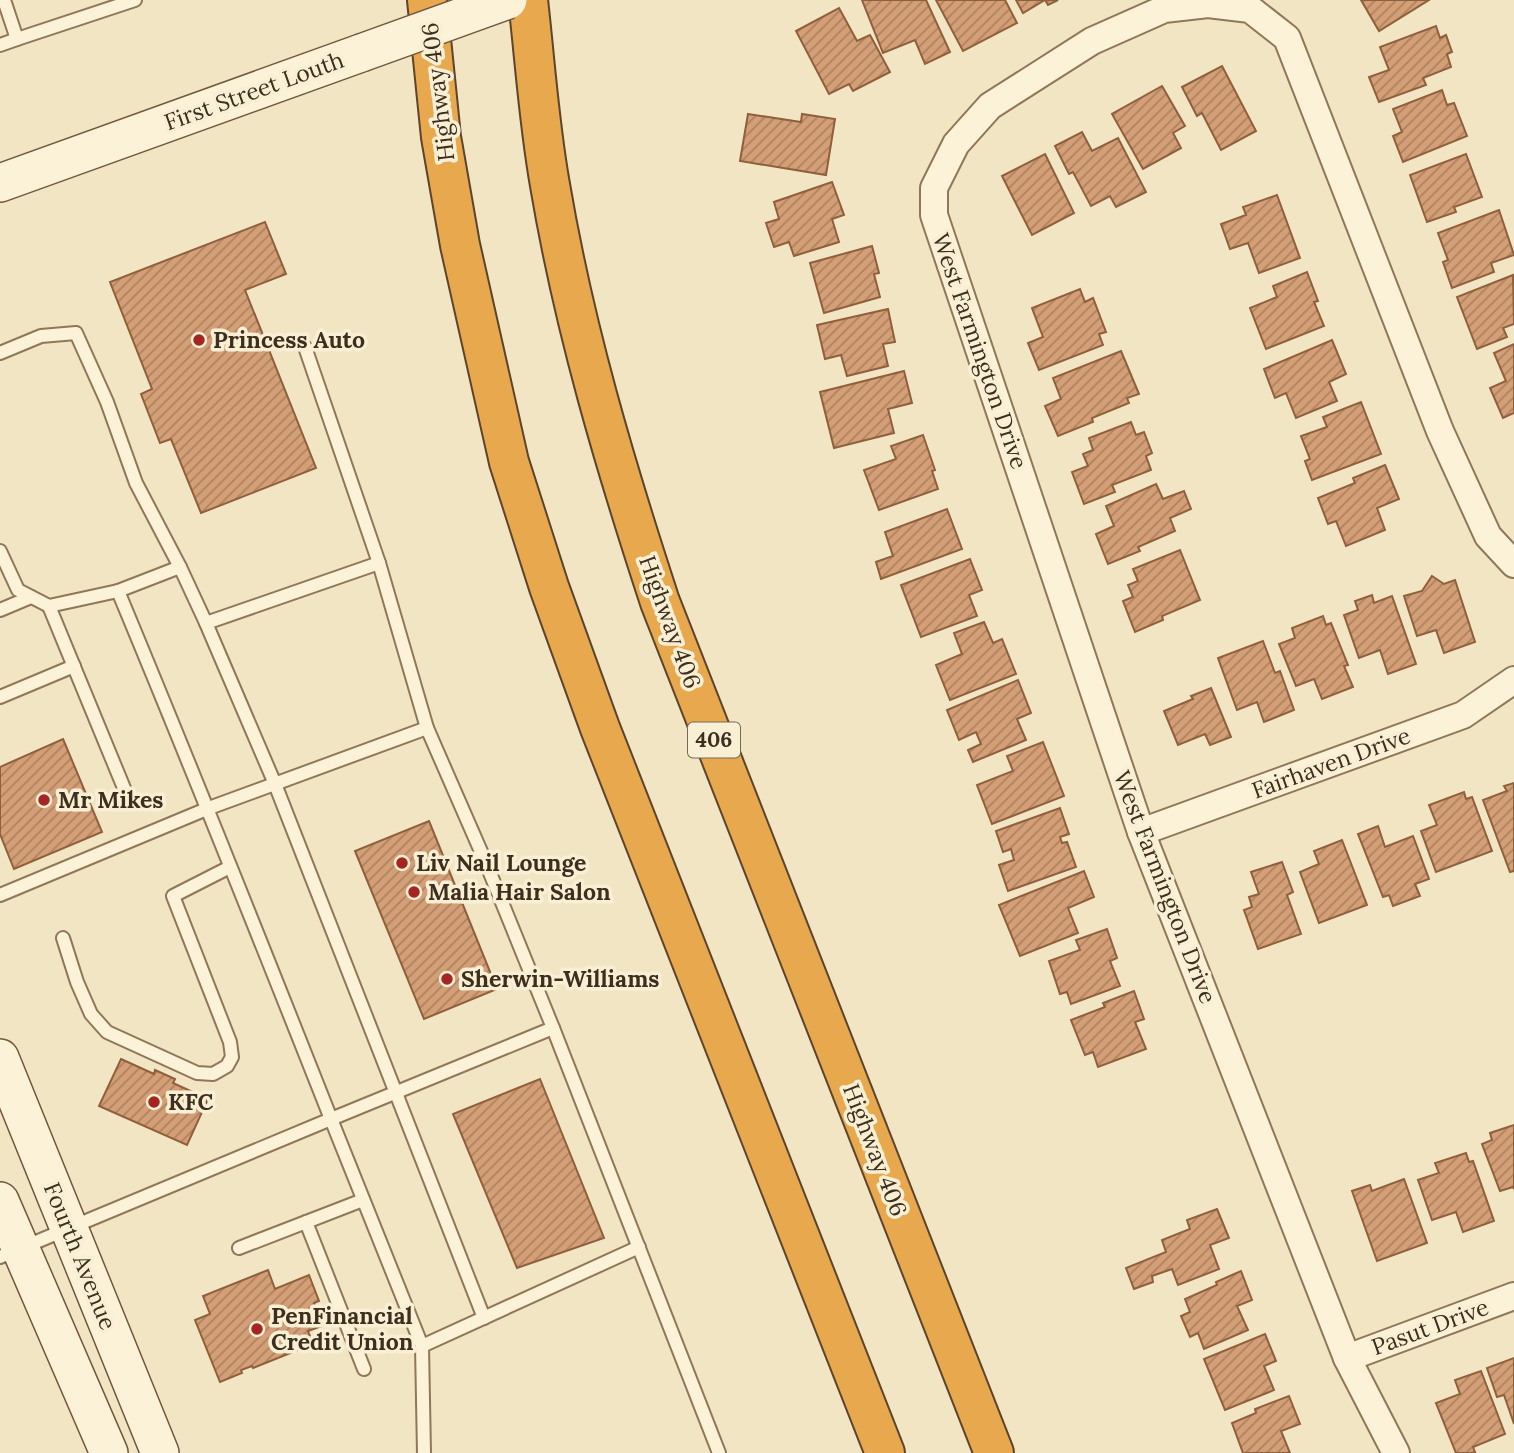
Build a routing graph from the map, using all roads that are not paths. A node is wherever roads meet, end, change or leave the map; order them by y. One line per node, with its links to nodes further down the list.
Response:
1 (4, 0): 6 (lane)
2 (135, 0): 6 (lane)
3 (427, 0): 51 (highway, Highway 406)
4 (508, 0): 8 (main road, First Street Louth, bridge)
5 (528, 0): 52 (highway, Highway 406 / 406)
6 (17, 38): 7 (lane)
7 (0, 45)
8 (0, 183)
9 (305, 347): 12 (lane)
10 (0, 353): 14 (lane)
11 (0, 551): 16 (lane)
12 (379, 563): 19 (lane); 23 (lane)
13 (1514, 564): 27 (street, West Farmington Drive)
14 (180, 567): 15 (lane); 19 (lane)
15 (118, 591): 17 (lane); 26 (lane)
16 (31, 597): 17 (lane); 18 (lane)
17 (49, 606): 20 (lane)
18 (0, 610)
19 (206, 623): 24 (lane)
20 (74, 666): 22 (lane); 25 (lane)
21 (1514, 680): 27 (street, Fairhaven Drive)
22 (0, 697)
23 (427, 728): 24 (lane); 31 (lane)
24 (275, 784): 26 (lane); 33 (lane)
25 (126, 793)
26 (209, 808): 28 (lane); 29 (lane)
27 (1141, 832): 45 (street, West Farmington Drive)
28 (230, 867): 30 (lane); 34 (lane)
29 (0, 895)
30 (63, 938)
31 (553, 1028): 33 (lane); 39 (lane)
32 (0, 1058): 38 (main road, Fourth Avenue)
33 (396, 1092): 34 (lane); 43 (lane)
34 (331, 1119): 35 (lane); 38 (lane)
35 (363, 1200): 37 (lane); 44 (lane)
36 (0, 1201): 41 (main road)
37 (306, 1222): 40 (lane); 46 (lane)
38 (69, 1227): 41 (lane); 48 (main road, Fourth Avenue)
39 (639, 1247): 43 (lane); 50 (lane)
40 (239, 1248)
41 (10, 1253): 47 (main road)
42 (1514, 1296): 45 (street, Pasut Drive)
43 (484, 1318): 44 (lane)
44 (422, 1346): 49 (lane)
45 (1347, 1358): 53 (street, West Farmington Drive)
46 (364, 1369)
47 (109, 1453)
48 (160, 1453)
49 (424, 1453)
50 (719, 1453)
51 (886, 1453)
52 (994, 1453)
53 (1396, 1453)

